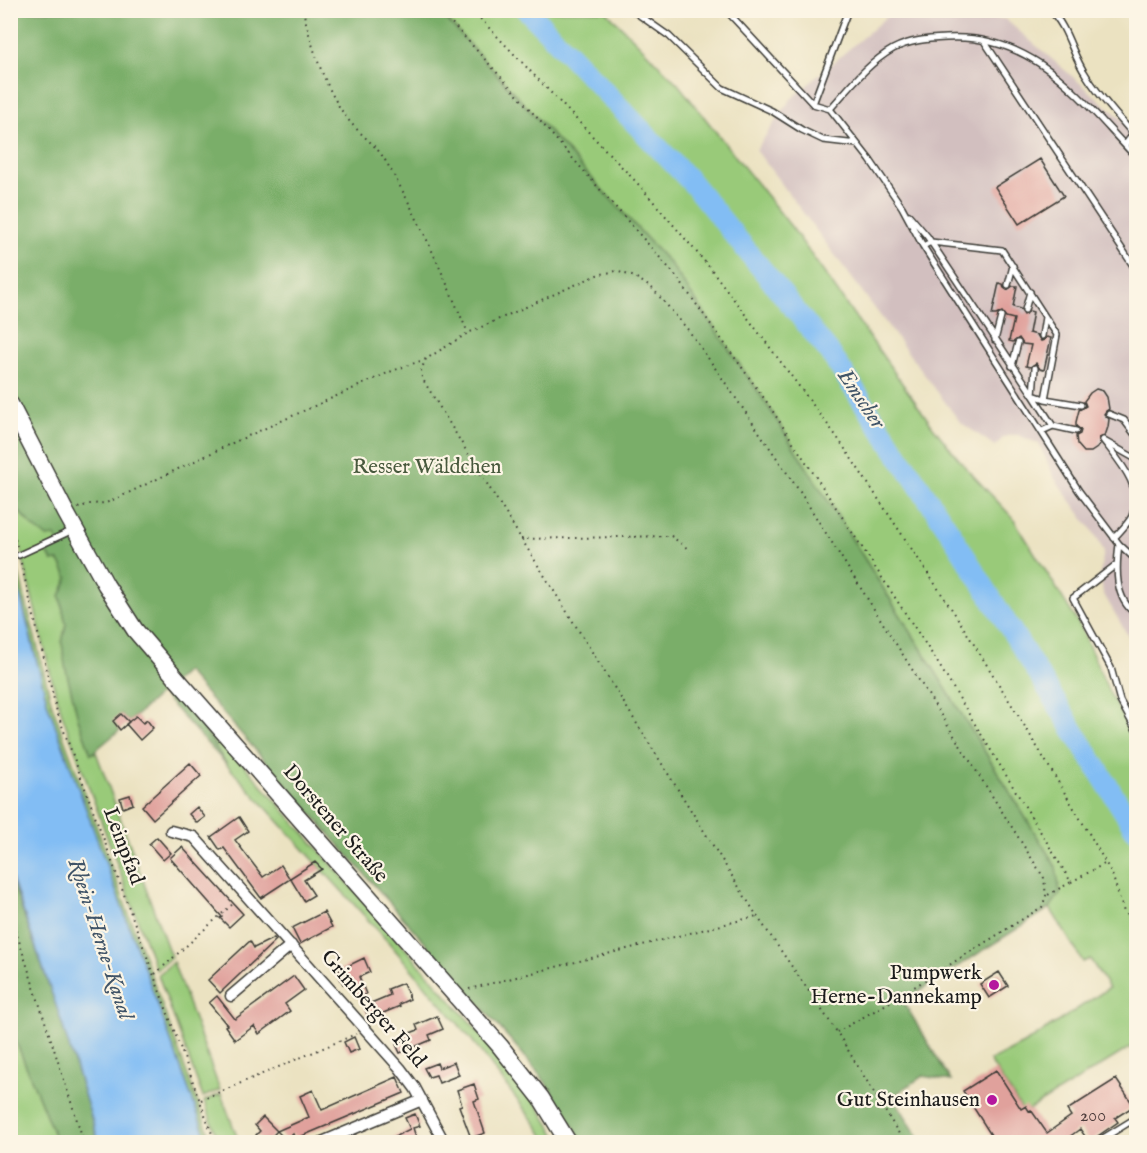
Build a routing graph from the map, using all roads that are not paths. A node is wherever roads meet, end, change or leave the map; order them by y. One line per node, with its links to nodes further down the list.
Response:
1 (632, 10): 8 (lane)
2 (726, 10): 6 (lane)
3 (848, 10): 6 (lane)
4 (1050, 10): 9 (lane)
5 (984, 40): 7 (lane); 9 (lane); 15 (lane)
6 (813, 104): 7 (lane)
7 (830, 109): 8 (lane)
8 (856, 144): 11 (lane)
9 (1125, 145): 10 (lane)
10 (1137, 157)
11 (902, 207): 12 (lane); 13 (lane)
12 (931, 242): 13 (lane); 14 (lane); 22 (lane)
13 (923, 246): 32 (lane)
14 (1013, 266): 16 (lane); 17 (lane)
15 (1137, 270)
16 (1008, 285)
17 (1030, 292): 18 (lane); 20 (lane)
18 (1025, 310)
19 (1001, 316): 22 (lane)
20 (1045, 316): 21 (lane); 27 (lane)
21 (1042, 336)
22 (995, 340): 24 (lane)
23 (1018, 342): 24 (lane)
24 (1012, 366): 26 (lane)
25 (1035, 368): 26 (lane)
26 (1033, 395): 27 (lane); 31 (lane)
27 (1045, 399): 29 (lane)
28 (10, 404): 38 (main road, Dorstener Straße)
29 (1082, 405)
30 (1110, 414): 34 (lane)
31 (1053, 426): 32 (lane); 33 (lane)
32 (1042, 431): 39 (lane)
33 (1076, 431)
34 (1137, 435)
35 (1137, 459): 37 (lane)
36 (1137, 518): 37 (lane)
37 (1129, 521): 39 (lane)
38 (75, 530): 41 (lane); 53 (main road, Dorstener Straße)
39 (1114, 538): 40 (lane)
40 (1119, 544): 42 (lane); 43 (lane)
41 (19, 555)
42 (1137, 560)
43 (1117, 564): 44 (lane); 45 (lane)
44 (1137, 614)
45 (1137, 730)
46 (171, 831): 47 (street, Grimberger Feld)
47 (291, 945): 48 (street, Grimberger Feld); 49 (street, Grimberger Feld)
48 (231, 996)
49 (422, 1100): 51 (street, Grimberger Feld); 52 (street, Grimberger Feld)
50 (1137, 1120): 54 (lane)
51 (322, 1143)
52 (444, 1143)
53 (568, 1143)
54 (1097, 1143)

